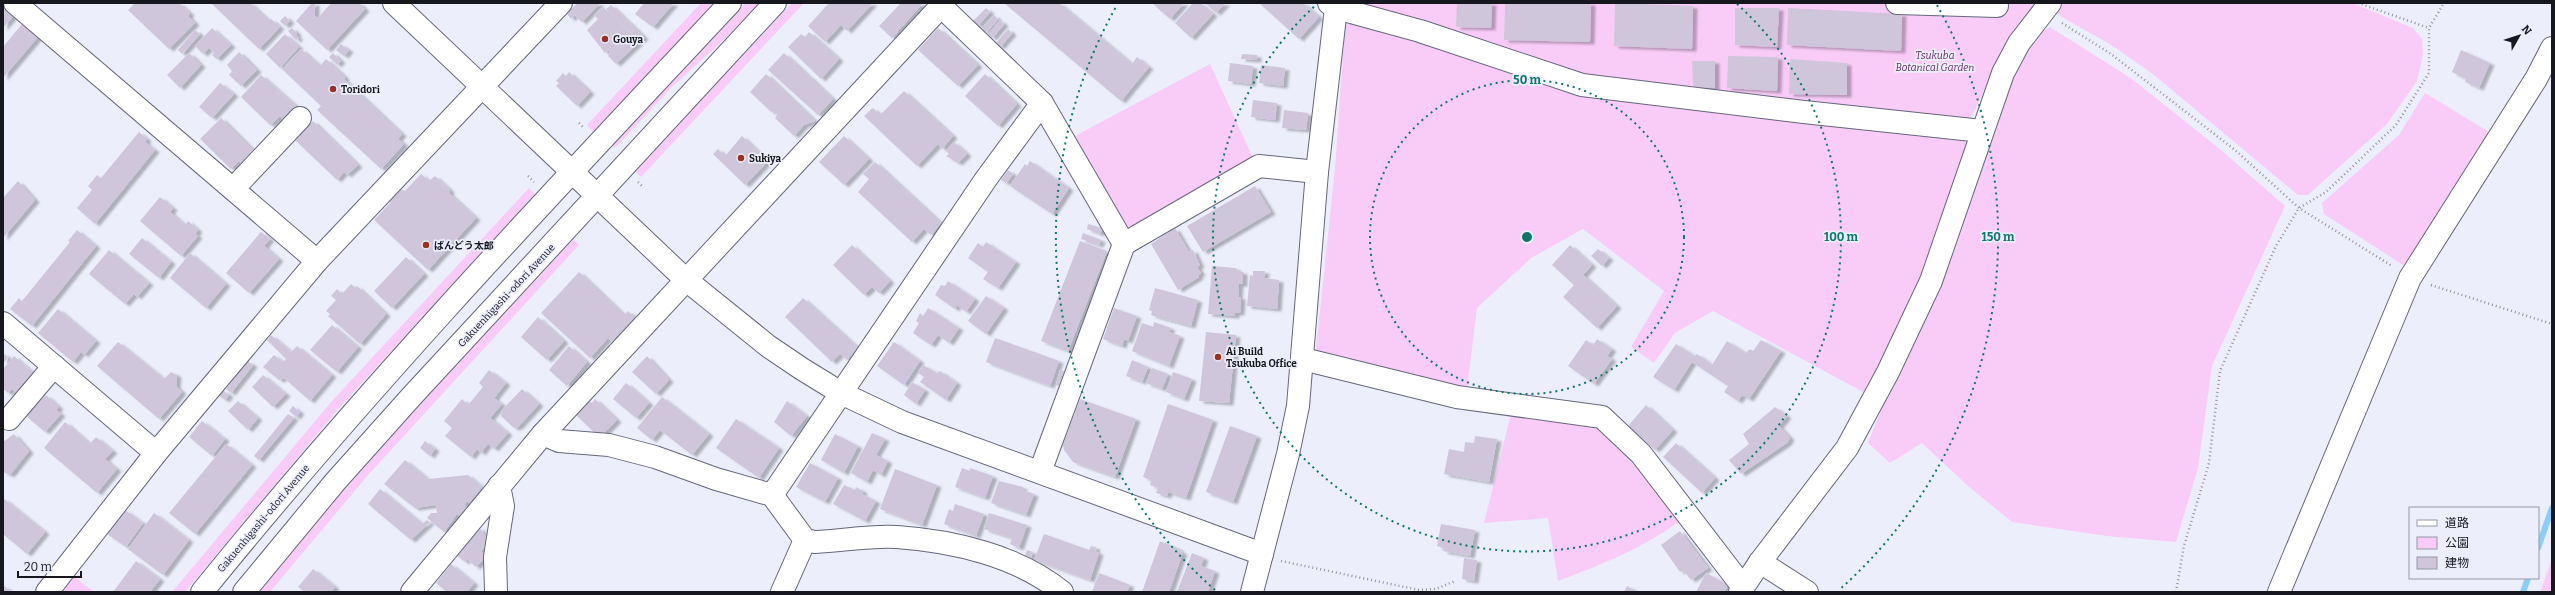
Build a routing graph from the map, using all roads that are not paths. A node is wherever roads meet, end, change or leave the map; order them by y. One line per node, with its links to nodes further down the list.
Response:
1 (15, 3): 18 (street)
2 (394, 3): 12 (street)
3 (561, 3): 12 (street)
4 (730, 3): 16 (street, Gakuenhigashi-odori Avenue)
5 (775, 3): 19 (street, Gakuenhigashi-odori Avenue)
6 (1897, 3): 7 (street)
7 (1997, 4)
8 (942, 5): 13 (street); 22 (street)
9 (1333, 6): 15 (street); 17 (street)
10 (2046, 7): 15 (street)
11 (2552, 48): 46 (street)
12 (483, 86): 16 (street); 21 (street)
13 (1042, 103): 20 (street); 26 (street)
14 (300, 118): 18 (street)
15 (1982, 131): 35 (street)
16 (572, 171): 19 (street); 38 (street, Gakuenhigashi-odori Avenue)
17 (1317, 172): 20 (street); 24 (street)
18 (232, 189): 21 (street)
19 (598, 195): 22 (street); 39 (street, Gakuenhigashi-odori Avenue)
20 (1124, 244): 30 (street)
21 (317, 261): 29 (street)
22 (685, 278): 26 (street); 28 (street)
23 (3, 323): 25 (street)
24 (1303, 359): 34 (street); 36 (street)
25 (54, 366): 27 (street); 29 (street)
26 (841, 393): 30 (street); 32 (street)
27 (9, 419)
28 (543, 434): 31 (street); 32 (street)
29 (156, 453): 37 (street)
30 (1040, 472): 34 (street)
31 (499, 486): 40 (street); 41 (street)
32 (772, 495): 33 (street)
33 (805, 540): 42 (street); 43 (street)
34 (1262, 554): 44 (street)
35 (1760, 562): 36 (street); 45 (street)
36 (1742, 590)
37 (47, 592)
38 (202, 592)
39 (244, 592)
40 (412, 592)
41 (496, 592)
42 (782, 592)
43 (1062, 592)
44 (1252, 592)
45 (1806, 592)
46 (2279, 592)

